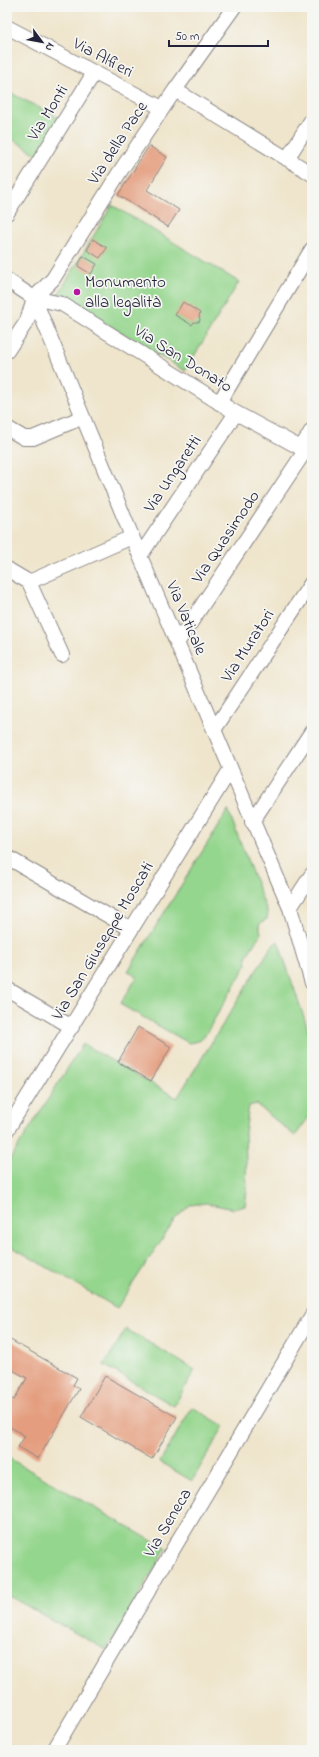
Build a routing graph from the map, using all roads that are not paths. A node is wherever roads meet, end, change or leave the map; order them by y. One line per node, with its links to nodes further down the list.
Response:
1 (234, 7): 4 (street, Via della Pace)
2 (7, 27): 3 (street, Via Alfieri)
3 (94, 73): 5 (street, Via Alfieri); 9 (street, Via Monti)
4 (175, 90): 5 (street, Via della Pace); 7 (street)
5 (162, 108): 12 (street, Via della Pace)
6 (312, 119): 7 (street)
7 (287, 159): 8 (street)
8 (312, 174)
9 (7, 213)
10 (312, 249): 14 (street)
11 (7, 280): 12 (street)
12 (34, 298): 13 (street); 14 (street, Via San Donato); 16 (street, Via Vaticale)
13 (7, 351)
14 (220, 402): 15 (street, Via San Donato)
15 (236, 413): 19 (street, Via San Donato); 21 (street, Via Ungaretti)
16 (83, 416): 17 (street); 20 (street, Via Vaticale)
17 (7, 428)
18 (312, 430): 19 (street, Via Quasimodo)
19 (306, 451): 25 (street, Via Quasimodo)
20 (132, 537): 21 (street, Via Vaticale); 23 (street)
21 (140, 556): 25 (street, Via Vaticale)
22 (7, 569): 23 (street)
23 (28, 582): 26 (street)
24 (312, 582): 27 (street, Via Muratori)
25 (177, 643): 27 (street, Via Vaticale)
26 (62, 655)
27 (214, 730): 29 (street, Via Vaticale)
28 (312, 731): 30 (street)
29 (230, 770): 30 (street, Via Vaticale); 34 (street, Via San Giuseppe Moscati)
30 (252, 822): 33 (street, Via Vaticale)
31 (7, 857): 34 (street)
32 (312, 874): 33 (street)
33 (290, 908): 35 (street, Via Vaticale)
34 (131, 929): 37 (street, Via San Giuseppe Moscati)
35 (312, 983)
36 (7, 989): 37 (street)
37 (72, 1027): 38 (street, Via San Giuseppe Moscati)
38 (7, 1130)
39 (312, 1315): 40 (street, Via Seneca)
40 (54, 1750)

